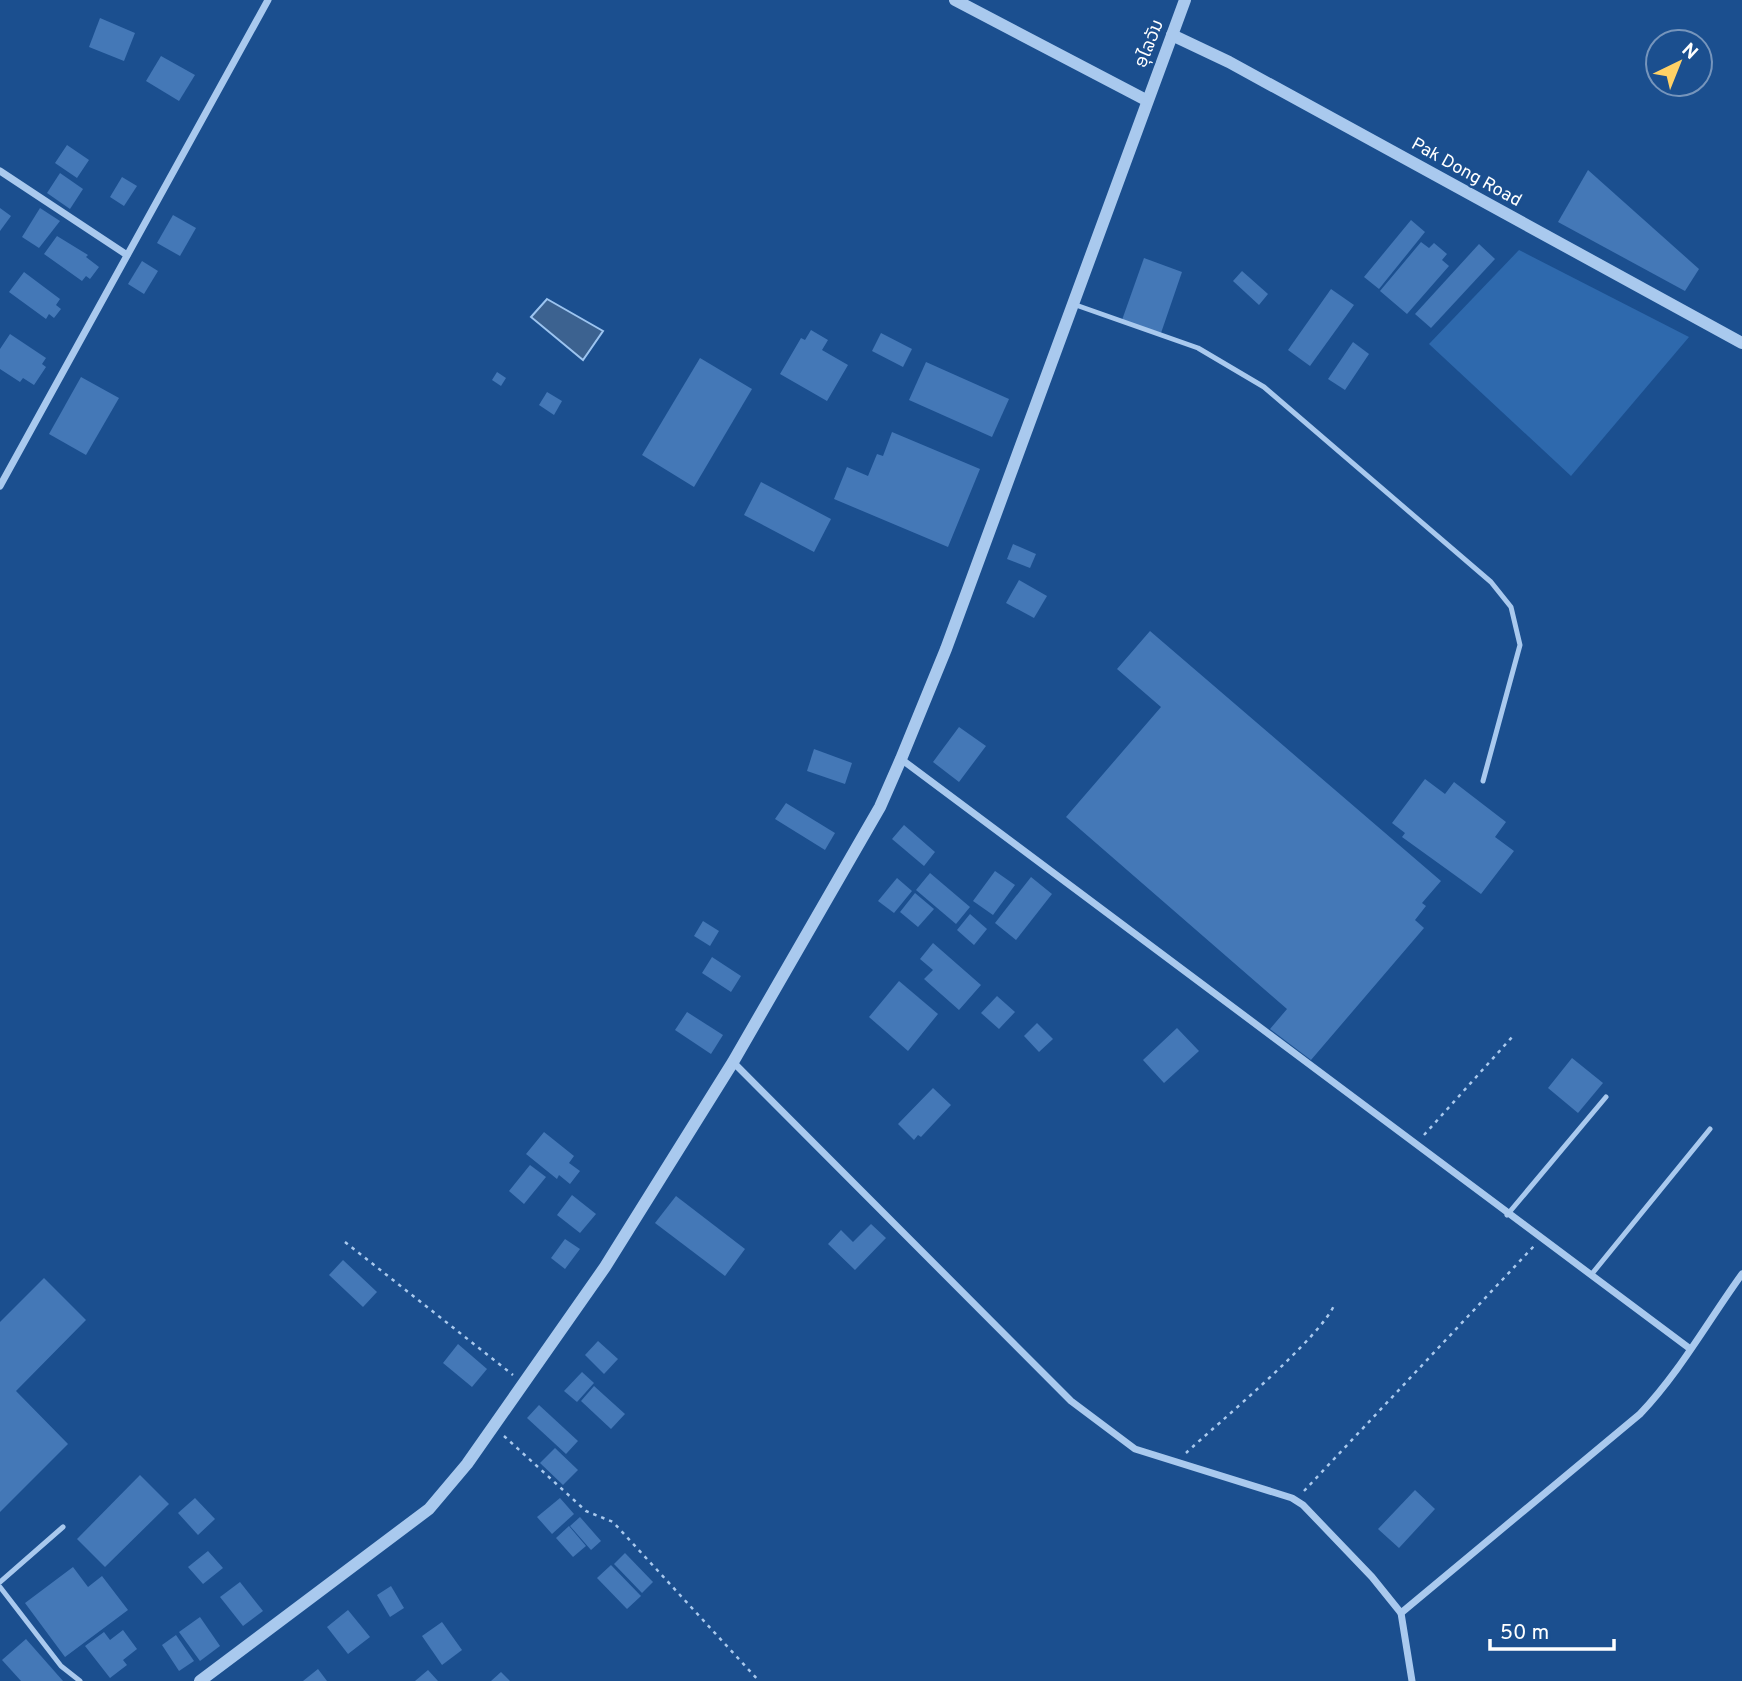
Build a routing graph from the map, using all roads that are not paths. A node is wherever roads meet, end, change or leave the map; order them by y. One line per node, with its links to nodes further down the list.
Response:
1 (268, 0): 7 (street)
2 (955, 0): 5 (street)
3 (1185, 0): 4 (street, ອຸໄລວັນ)
4 (1172, 35): 5 (street, ອຸໄລວັນ); 9 (street, Pak Dong Road)
5 (1146, 100): 8 (street, ອຸໄລວັນ)
6 (0, 170): 7 (street)
7 (127, 255): 10 (street)
8 (1073, 304): 11 (street, ອຸໄລວັນ); 12 (lane)
9 (1742, 342)
10 (0, 486)
11 (901, 760): 13 (street, ອຸໄລວັນ); 16 (street)
12 (1483, 780)
13 (733, 1062): 22 (street); 24 (street, ອຸໄລວັນ)
14 (1605, 1097): 16 (lane)
15 (1710, 1129): 18 (lane)
16 (1507, 1215): 18 (street)
17 (1742, 1274): 19 (street)
18 (1591, 1275): 19 (street)
19 (1689, 1348): 22 (street)
20 (63, 1527): 21 (lane)
21 (0, 1585): 23 (lane)
22 (1401, 1614): 25 (street)
23 (80, 1681)
24 (200, 1681)
25 (1412, 1681)

